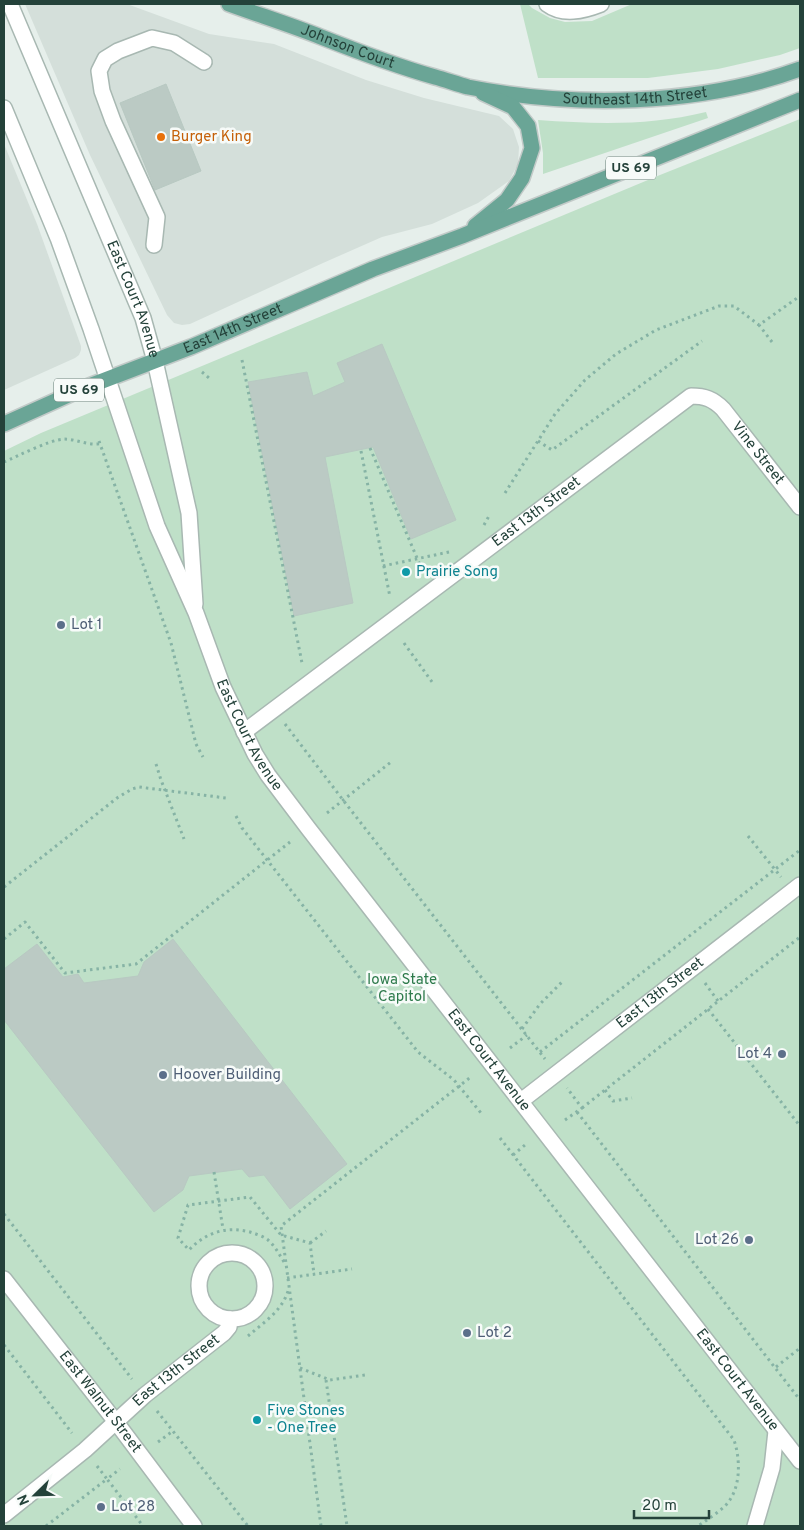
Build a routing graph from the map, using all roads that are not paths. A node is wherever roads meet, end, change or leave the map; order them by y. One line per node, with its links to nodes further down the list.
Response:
1 (10, 4): 12 (street, East Court Avenue)
2 (229, 4): 7 (main road, Johnson Court)
3 (546, 4): 4 (street)
4 (601, 4)
5 (204, 62): 11 (street)
6 (800, 69): 7 (main road, Southeast 14th Street)
7 (467, 86): 10 (main road)
8 (800, 100): 10 (main road, US 69)
9 (4, 108): 13 (street, East Court Avenue)
10 (462, 236): 12 (main road, East 14th Street / US 69)
11 (154, 245)
12 (155, 361): 13 (main road, East 14th Street / US 69); 17 (street, East Court Avenue)
13 (108, 378): 15 (main road, East 14th Street / US 69); 17 (street, East Court Avenue)
14 (713, 400): 16 (street, Vine Street); 18 (street, East 13th Street)
15 (4, 424)
16 (800, 507)
17 (196, 613): 18 (street, East Court Avenue)
18 (244, 732): 20 (street, East Court Avenue)
19 (800, 885): 20 (street, East 13th Street)
20 (521, 1101): 24 (street, East Court Avenue)
21 (4, 1280): 23 (street, East Walnut Street)
22 (230, 1319): 22 (street); 23 (street, East 13th Street)
23 (116, 1422): 26 (street, East 13th Street); 27 (street, East Walnut Street)
24 (776, 1431): 25 (street, East Court Avenue); 28 (street)
25 (799, 1457)
26 (4, 1515)
27 (194, 1526)
28 (755, 1526)

